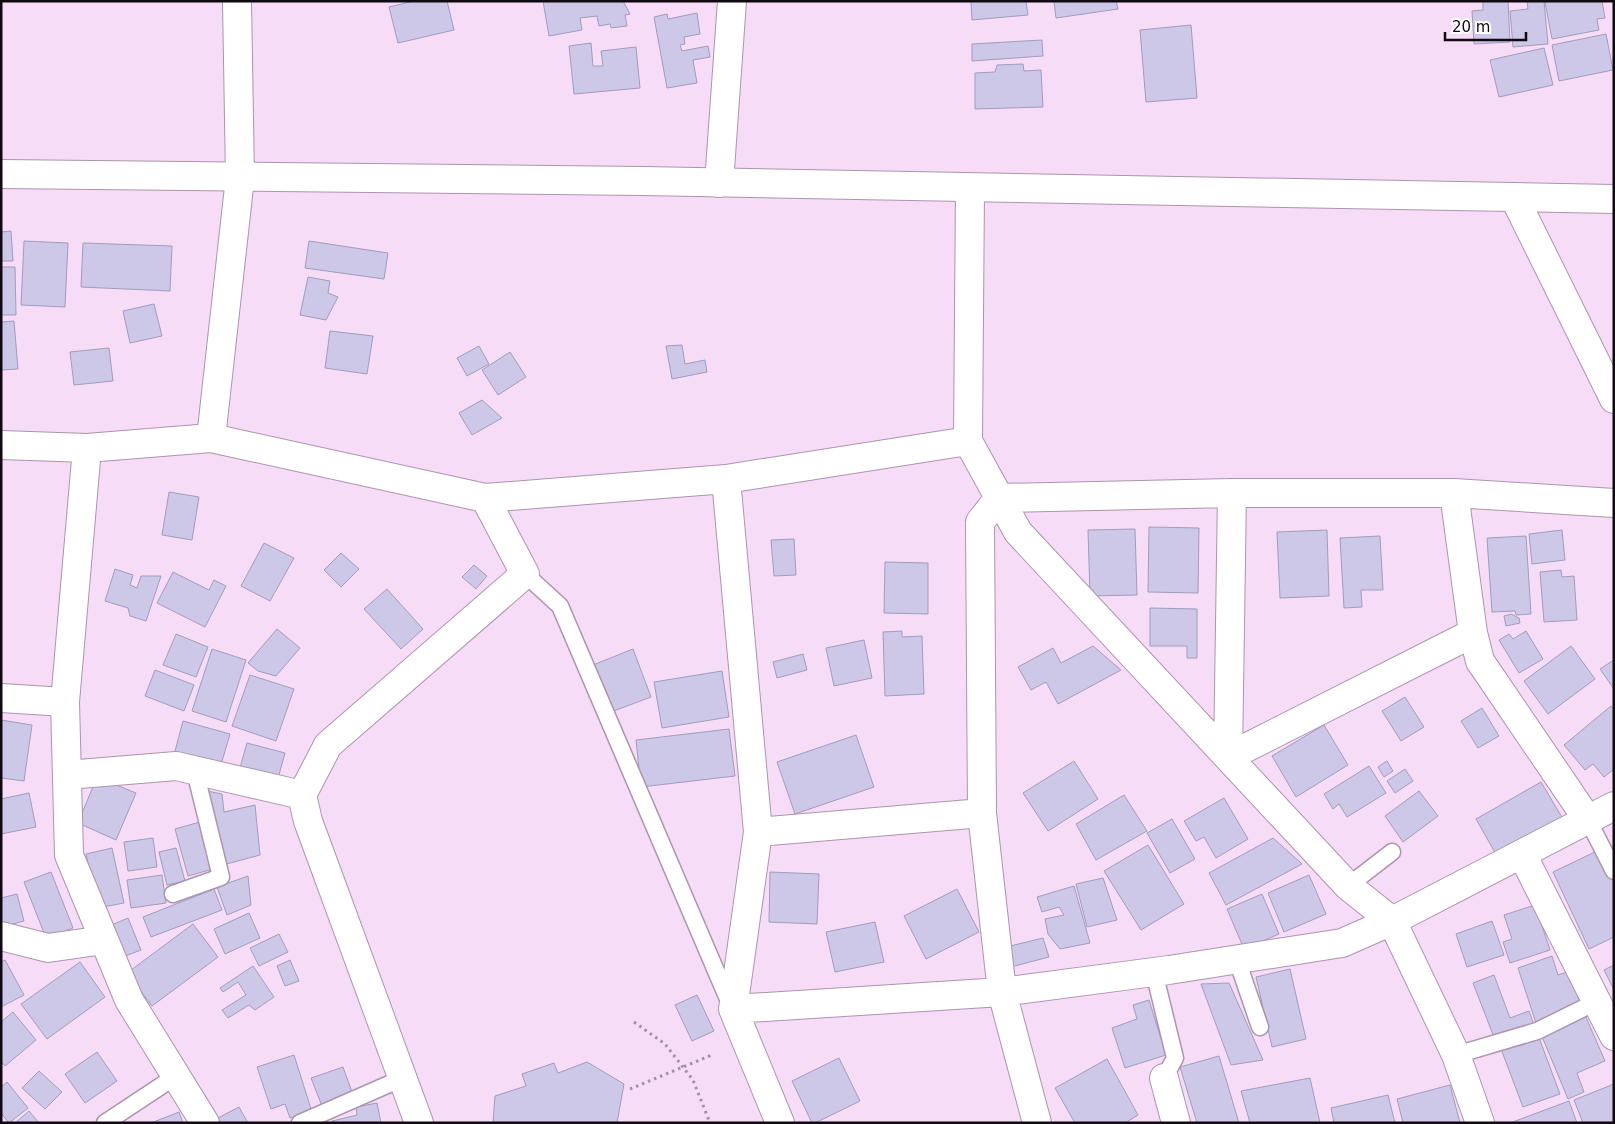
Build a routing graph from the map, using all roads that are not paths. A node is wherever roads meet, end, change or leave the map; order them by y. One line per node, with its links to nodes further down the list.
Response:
1 (238, 1): 4 (street)
2 (732, 1): 5 (street)
3 (1, 174): 4 (street)
4 (240, 178): 5 (street); 10 (street)
5 (719, 183): 6 (street)
6 (970, 188): 7 (street); 11 (street)
7 (1514, 197): 8 (street); 9 (street)
8 (1614, 199)
9 (1614, 399)
10 (211, 438): 13 (street); 17 (street)
11 (968, 441): 14 (street); 18 (street)
12 (1, 446): 13 (street)
13 (87, 448): 23 (street)
14 (726, 479): 17 (street); 31 (street)
15 (1232, 493): 16 (street); 18 (street); 24 (street)
16 (1454, 493): 19 (street); 21 (street)
17 (485, 498): 20 (street)
18 (1000, 498): 24 (street); 29 (street)
19 (1614, 503)
20 (525, 574): 27 (street); 44 (lane)
21 (1473, 633): 24 (street); 30 (street)
22 (1, 698): 23 (street)
23 (65, 702): 26 (street)
24 (1228, 757): 35 (street)
25 (195, 771): 26 (street); 27 (street); 36 (lane)
26 (67, 776): 39 (street)
27 (302, 795): 49 (street)
28 (1614, 806): 30 (street)
29 (982, 813): 31 (street); 42 (street)
30 (1588, 820): 33 (street); 34 (lane)
31 (758, 832): 44 (street)
32 (1392, 852): 35 (lane)
33 (1522, 854): 37 (street); 43 (street)
34 (1614, 871)
35 (1348, 886): 37 (street)
36 (173, 894)
37 (1392, 921): 40 (street); 47 (street)
38 (1, 936): 39 (street)
39 (104, 940): 48 (street)
40 (1236, 960): 41 (street); 45 (lane)
41 (1154, 972): 42 (street); 50 (lane)
42 (1002, 992): 44 (street); 56 (street)
43 (1596, 1002): 46 (street); 47 (lane)
44 (733, 1009): 55 (street)
45 (1260, 1027)
46 (1613, 1033)
47 (1456, 1055): 58 (street)
48 (176, 1076): 51 (lane); 52 (street)
49 (403, 1078): 53 (lane); 54 (street)
50 (1164, 1078): 57 (street)
51 (105, 1123)
52 (205, 1123)
53 (300, 1123)
54 (419, 1123)
55 (780, 1123)
56 (1037, 1123)
57 (1176, 1123)
58 (1480, 1123)

